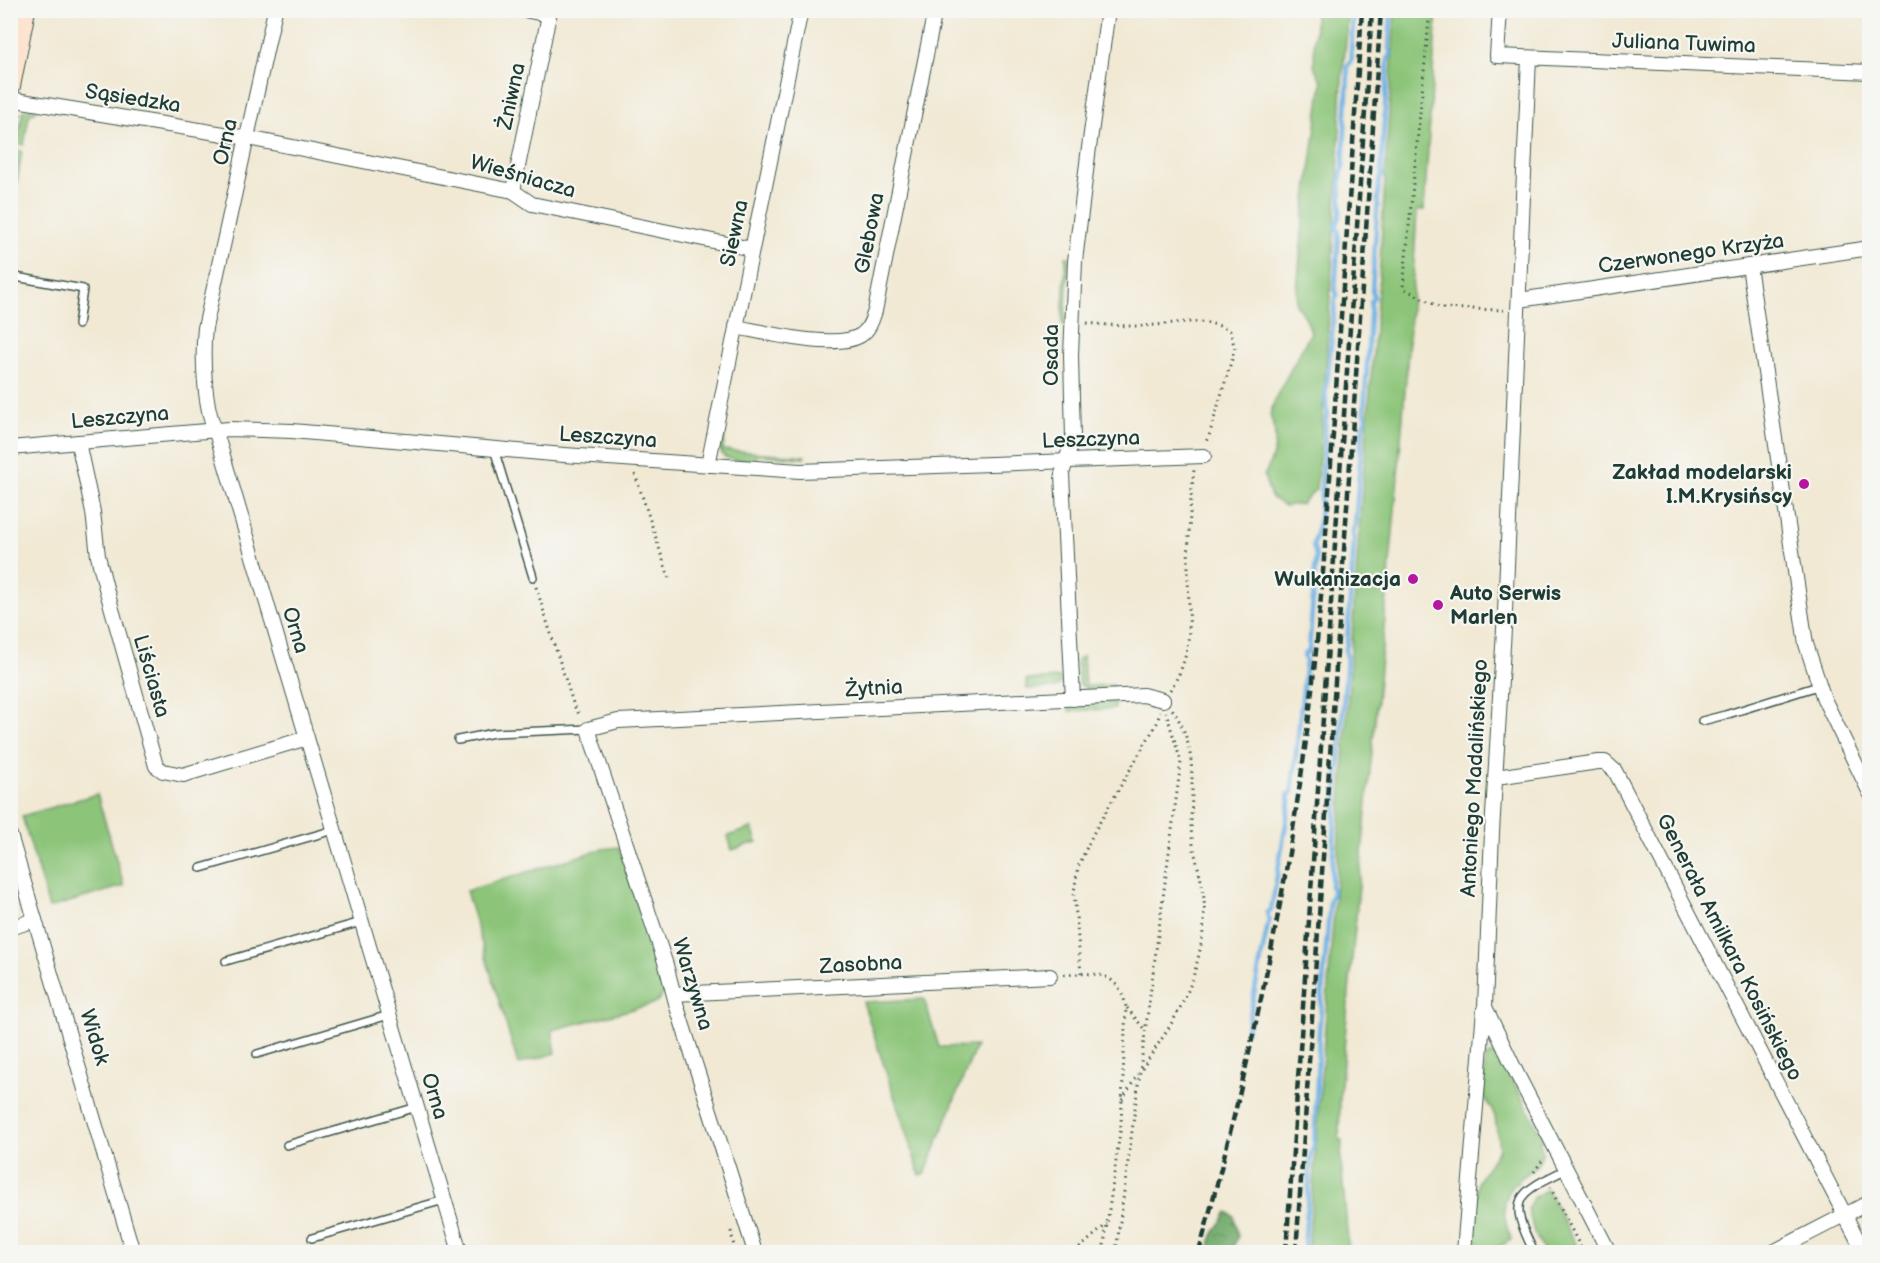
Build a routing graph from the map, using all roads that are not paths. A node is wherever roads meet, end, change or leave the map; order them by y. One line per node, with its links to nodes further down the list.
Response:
1 (25, 10): 11 (street)
2 (275, 10): 12 (street, Orna)
3 (524, 10): 8 (street)
4 (801, 10): 15 (street, Siewna)
5 (935, 10): 20 (street, Glebowa)
6 (1108, 10): 26 (street, Osada)
7 (1500, 10): 9 (street, Juliana Tuwima)
8 (549, 13): 13 (street, Żniwna)
9 (1529, 58): 10 (street, Juliana Tuwima); 18 (street, Antoniego Madalińskiego)
10 (1869, 72)
11 (14, 95): 12 (street, Sąsiedzka)
12 (248, 138): 13 (street, Wieśniacza); 21 (street, Orna)
13 (513, 190): 15 (street, Wieśniacza)
14 (1869, 248): 16 (street, Czerwonego Krzyża)
15 (752, 249): 20 (street, Siewna)
16 (1749, 266): 18 (street, Czerwonego Krzyża); 29 (street)
17 (10, 276): 19 (lane)
18 (1519, 305): 36 (street, Antoniego Madalińskiego)
19 (78, 325)
20 (736, 327): 27 (street, Siewna)
21 (215, 429): 22 (street, Leszczyna); 24 (street, Leszczyna); 34 (street, Orna)
22 (78, 442): 23 (street, Leszczyna); 34 (street, Liściasta)
23 (10, 448)
24 (494, 449): 27 (street, Leszczyna); 28 (lane)
25 (1200, 456): 26 (street, Leszczyna)
26 (1066, 461): 27 (street, Leszczyna); 30 (street, Osada)
27 (708, 465)
28 (533, 577)
29 (1818, 686): 32 (lane); 37 (street)
30 (1073, 699): 31 (street, Żytnia); 33 (street, Żytnia)
31 (1163, 700)
32 (1702, 721)
33 (588, 729): 35 (lane); 46 (street, Warzywna)
34 (307, 738): 38 (street, Orna)
35 (458, 740)
36 (1496, 777): 47 (street, Antoniego Madalińskiego); 55 (street, Generała Amilkara Kosińskiego)
37 (1869, 793)
38 (334, 830): 40 (lane); 42 (street, Orna)
39 (10, 835): 41 (street, Widok)
40 (201, 868)
41 (35, 920): 43 (street); 57 (street, Widok)
42 (361, 922): 44 (lane); 48 (street, Orna)
43 (10, 928)
44 (226, 961)
45 (1050, 976): 46 (street, Zasobna)
46 (674, 994): 59 (street, Warzywna)
47 (1485, 1007): 52 (street, Antoniego Madalińskiego); 60 (street, Antoniego Madalińskiego)
48 (389, 1015): 49 (lane); 50 (street, Orna)
49 (257, 1054)
50 (417, 1107): 51 (lane); 53 (street, Orna)
51 (287, 1145)
52 (1567, 1169): 61 (lane); 62 (street, Antoniego Madalińskiego)
53 (444, 1200): 56 (lane); 58 (street, Orna)
54 (1869, 1202): 55 (street)
55 (1845, 1215): 63 (street); 64 (street, Generała Amilkara Kosińskiego)
56 (312, 1238)
57 (133, 1252)
58 (460, 1252)
59 (754, 1252)
60 (1464, 1252)
61 (1534, 1252)
62 (1609, 1252)
63 (1773, 1252)
64 (1864, 1252)

